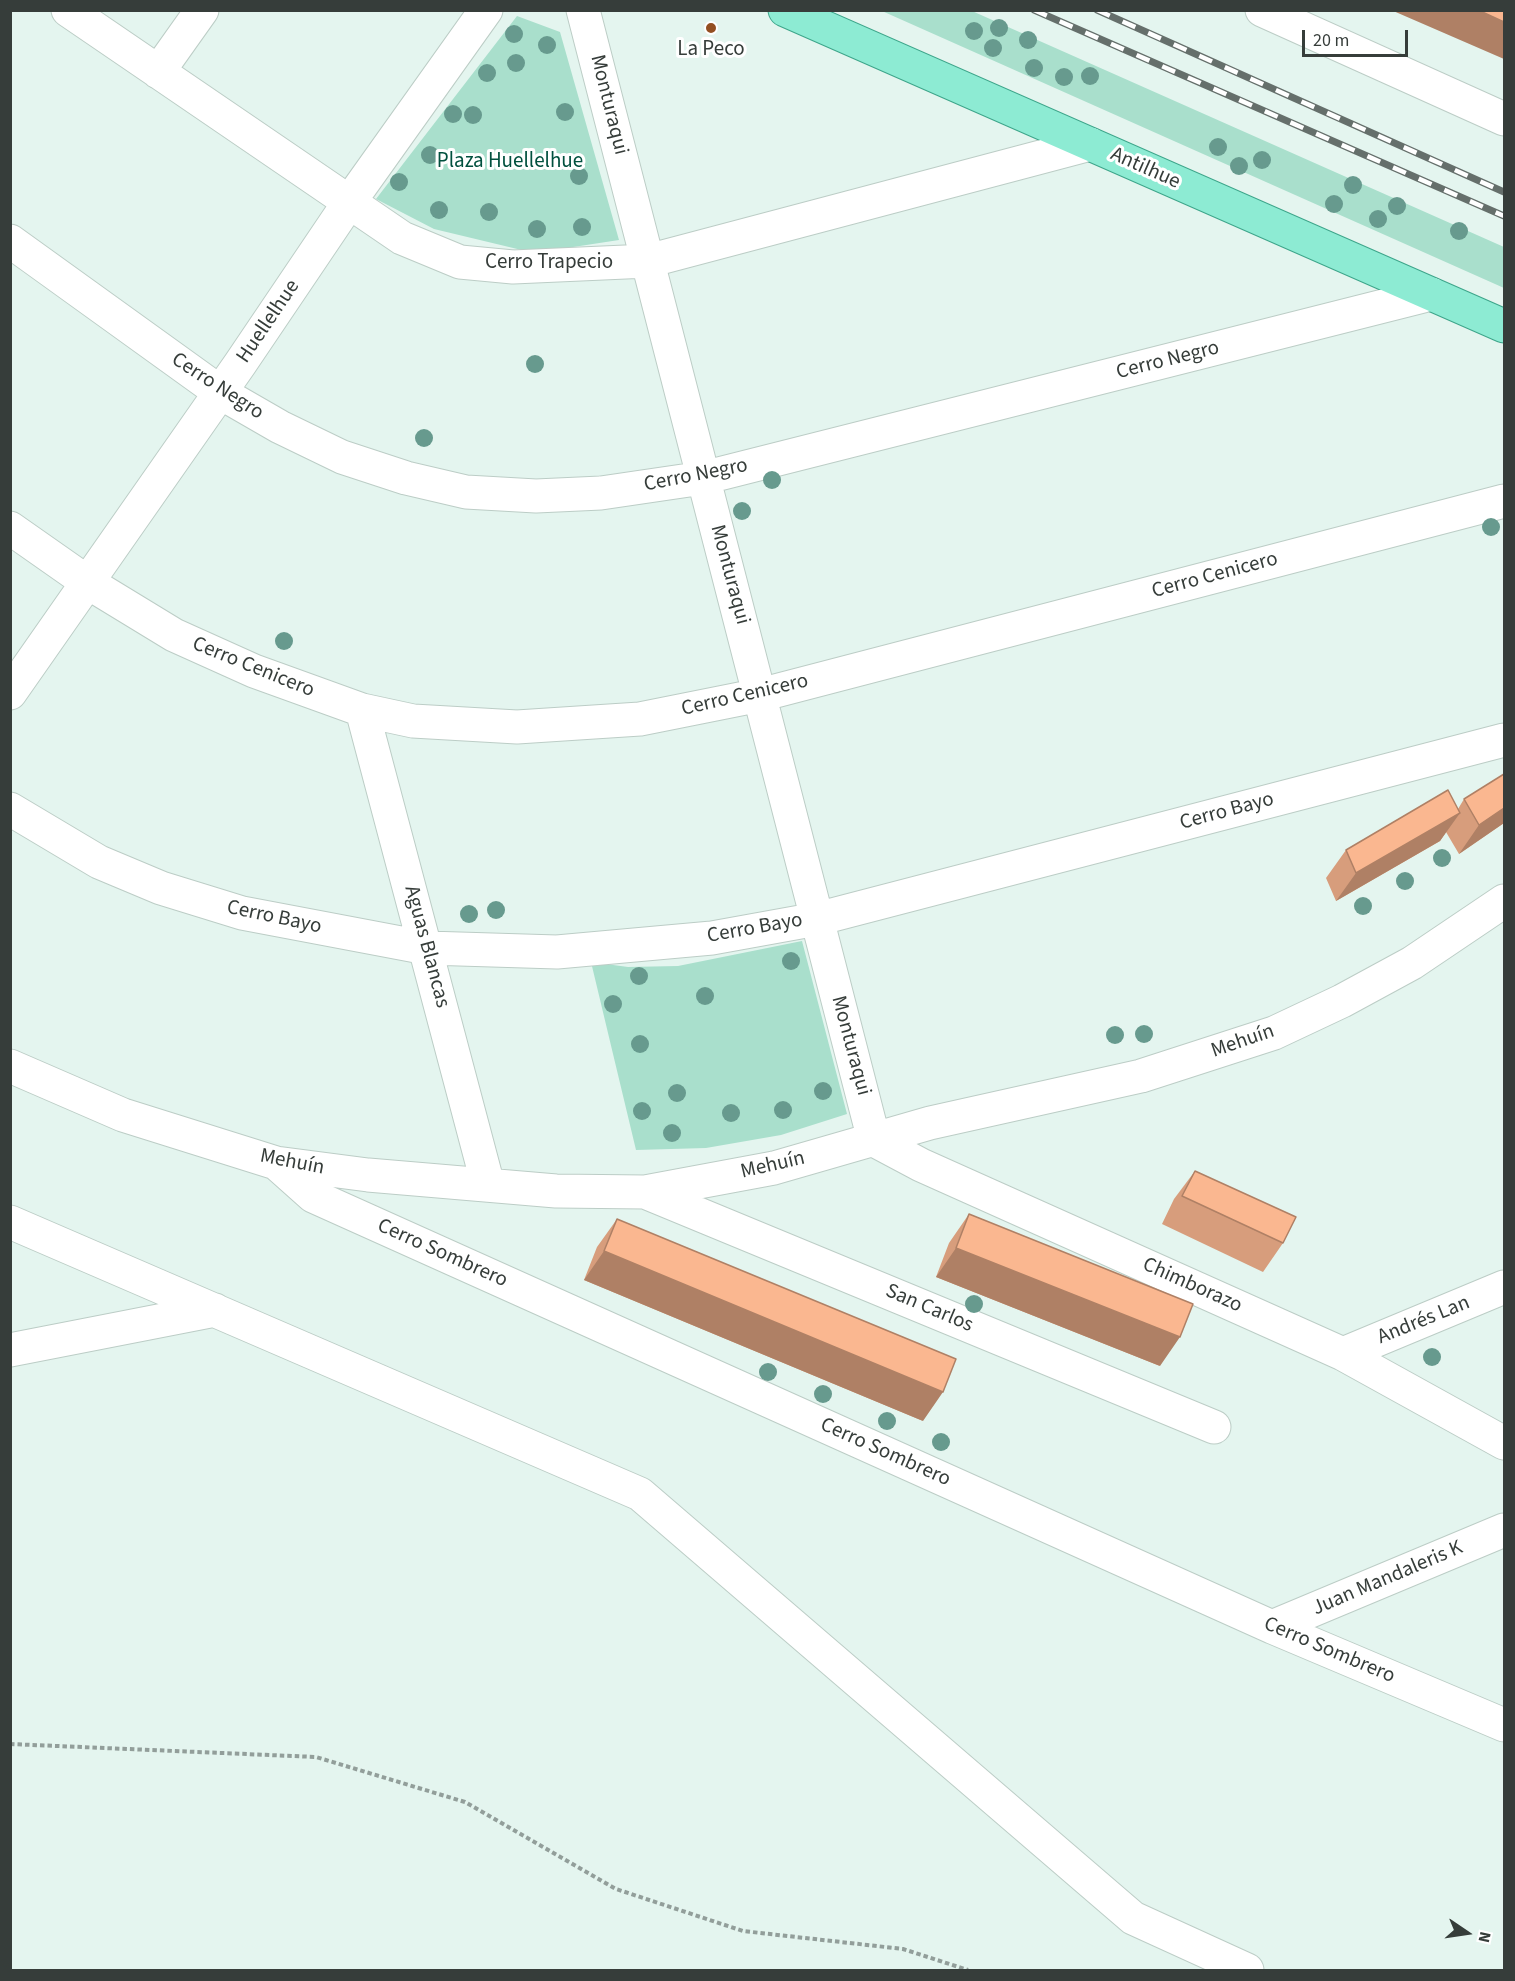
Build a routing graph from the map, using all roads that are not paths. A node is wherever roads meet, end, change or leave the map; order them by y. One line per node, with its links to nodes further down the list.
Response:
1 (68, 10): 7 (street, Cerro Trapecio)
2 (202, 10): 7 (street)
3 (486, 10): 10 (street, Huellelhue)
4 (583, 10): 12 (street, Monturaqui)
5 (785, 10): 9 (main road, Antilhue)
6 (1262, 10): 8 (street)
7 (159, 72): 10 (street, Cerro Trapecio)
8 (1504, 119)
9 (1090, 144): 12 (street, Cerro Trapecio); 13 (main road, Antilhue)
10 (350, 201): 12 (street, Cerro Trapecio); 15 (street, Huellelhue)
11 (10, 241): 15 (street, Cerro Negro)
12 (648, 261): 16 (street, Monturaqui)
13 (1431, 294): 14 (main road, Antilhue); 16 (street, Cerro Negro)
14 (1504, 326)
15 (221, 393): 16 (street, Cerro Negro); 19 (street, Huellelhue)
16 (704, 478): 21 (street, Monturaqui)
17 (1504, 501): 21 (street, Cerro Cenicero)
18 (10, 528): 19 (street, Cerro Cenicero)
19 (87, 582): 20 (street, Huellelhue); 22 (street, Cerro Cenicero)
20 (10, 693)
21 (760, 695): 22 (street, Cerro Cenicero); 26 (street, Monturaqui)
22 (362, 710): 27 (street, Aguas Blancas)
23 (1504, 740): 26 (street, Cerro Bayo)
24 (10, 809): 27 (street, Cerro Bayo)
25 (1504, 901): 29 (street, Mehuín)
26 (817, 919): 27 (street, Cerro Bayo); 29 (street, Monturaqui)
27 (427, 948): 31 (street, Aguas Blancas)
28 (10, 1066): 30 (street, Mehuín)
29 (874, 1140): 32 (street, Mehuín); 37 (street, Chimborazo)
30 (276, 1163): 31 (street, Mehuín); 41 (street, Cerro Sombrero)
31 (488, 1185): 32 (street, Mehuín)
32 (645, 1192): 38 (street, San Carlos)
33 (10, 1222): 35 (street)
34 (1504, 1287): 37 (street, Andrés Lan)
35 (215, 1310): 36 (street); 43 (street)
36 (10, 1350)
37 (1343, 1354): 39 (street, Chimborazo)
38 (1214, 1427)
39 (1504, 1443)
40 (1504, 1530): 41 (street, Juan Mandaleris K)
41 (1272, 1627): 42 (street, Cerro Sombrero)
42 (1504, 1725)
43 (1247, 1971)

